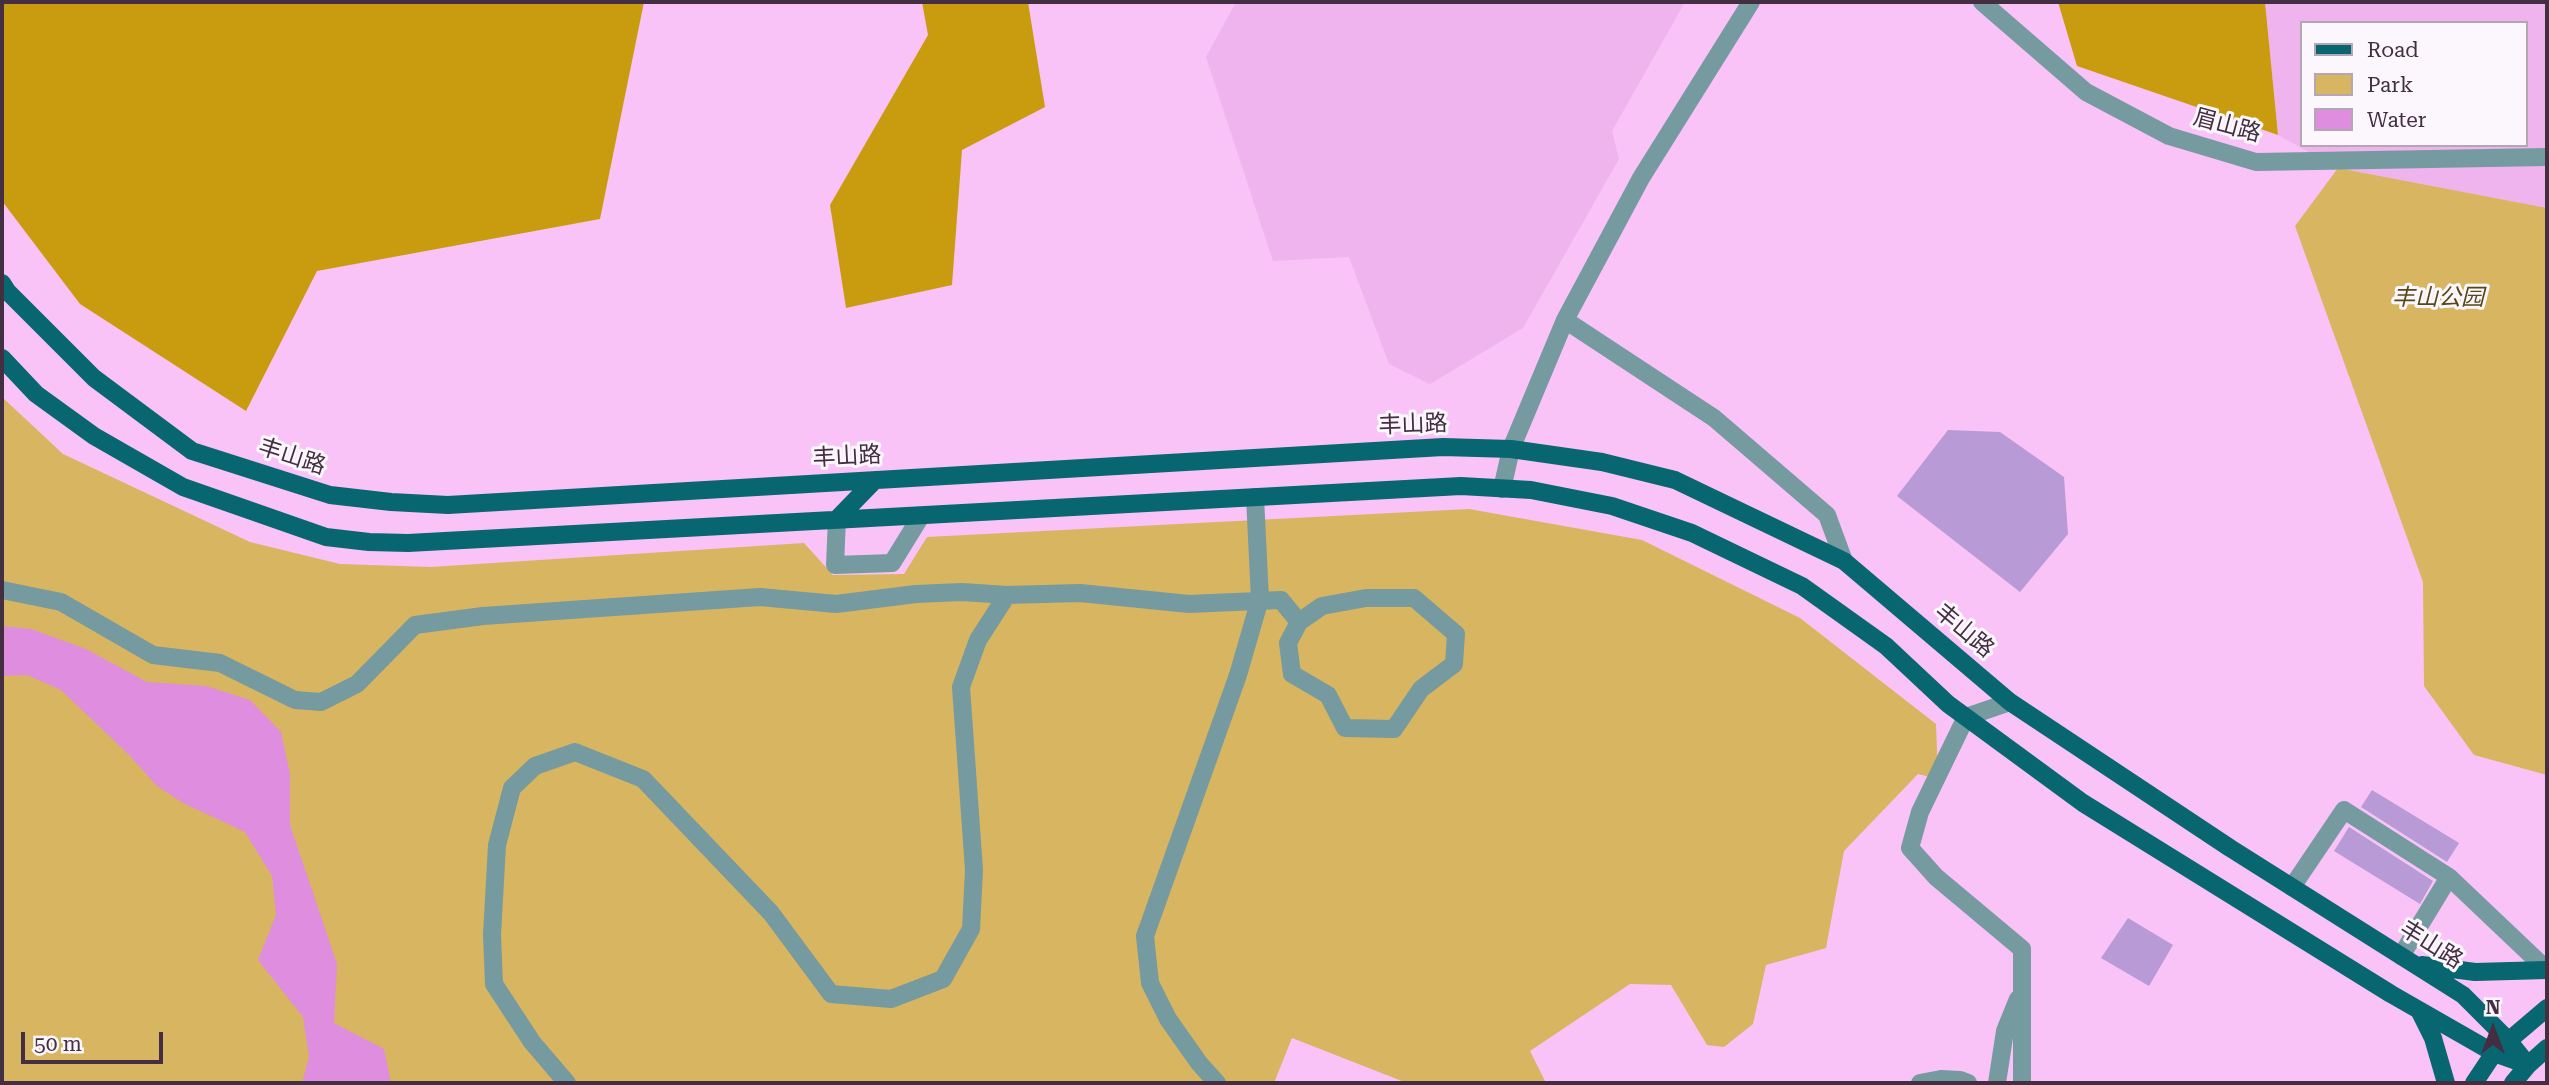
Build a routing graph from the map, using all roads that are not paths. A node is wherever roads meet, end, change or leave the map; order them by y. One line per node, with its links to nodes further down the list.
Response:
1 (1751, 2): 5 (street)
2 (1982, 2): 3 (street, 眉山路)
3 (2547, 157)
4 (2, 283): 8 (main road, 丰山路)
5 (1565, 320): 7 (street); 13 (street)
6 (2, 358): 12 (main road)
7 (1511, 449): 8 (main road, 丰山路); 9 (street); 13 (main road, 丰山路)
8 (875, 480): 12 (main road)
9 (1502, 489): 10 (main road); 19 (main road)
10 (1255, 497): 11 (main road); 16 (street)
11 (921, 516): 12 (main road); 12 (street)
12 (837, 519)
13 (1844, 561): 18 (main road, 丰山路)
14 (2, 590): 15 (street)
15 (1007, 595): 16 (street); 31 (street)
16 (1260, 599): 17 (street); 32 (street)
17 (1299, 622): 17 (street)
18 (2010, 702): 19 (street); 21 (main road, 丰山路)
19 (1966, 718): 24 (street); 26 (main road)
20 (2449, 877): 21 (street); 22 (street); 23 (street)
21 (2292, 887): 22 (main road, 丰山路)
22 (2408, 960): 23 (main road); 27 (main road, 丰山路)
23 (2547, 970)
24 (2022, 990): 35 (street); 36 (street)
25 (2547, 1008): 27 (main road)
26 (2419, 1010): 29 (main road); 37 (main road)
27 (2508, 1040): 29 (main road); 30 (main road, 丰山路)
28 (2547, 1048): 30 (main road)
29 (2494, 1053): 30 (main road); 38 (main road)
30 (2528, 1065): 39 (main road)
31 (567, 1083)
32 (1217, 1083)
33 (1920, 1083): 34 (street)
34 (1968, 1083)
35 (1997, 1083)
36 (2022, 1083)
37 (2445, 1083)
38 (2474, 1083)
39 (2514, 1083)

